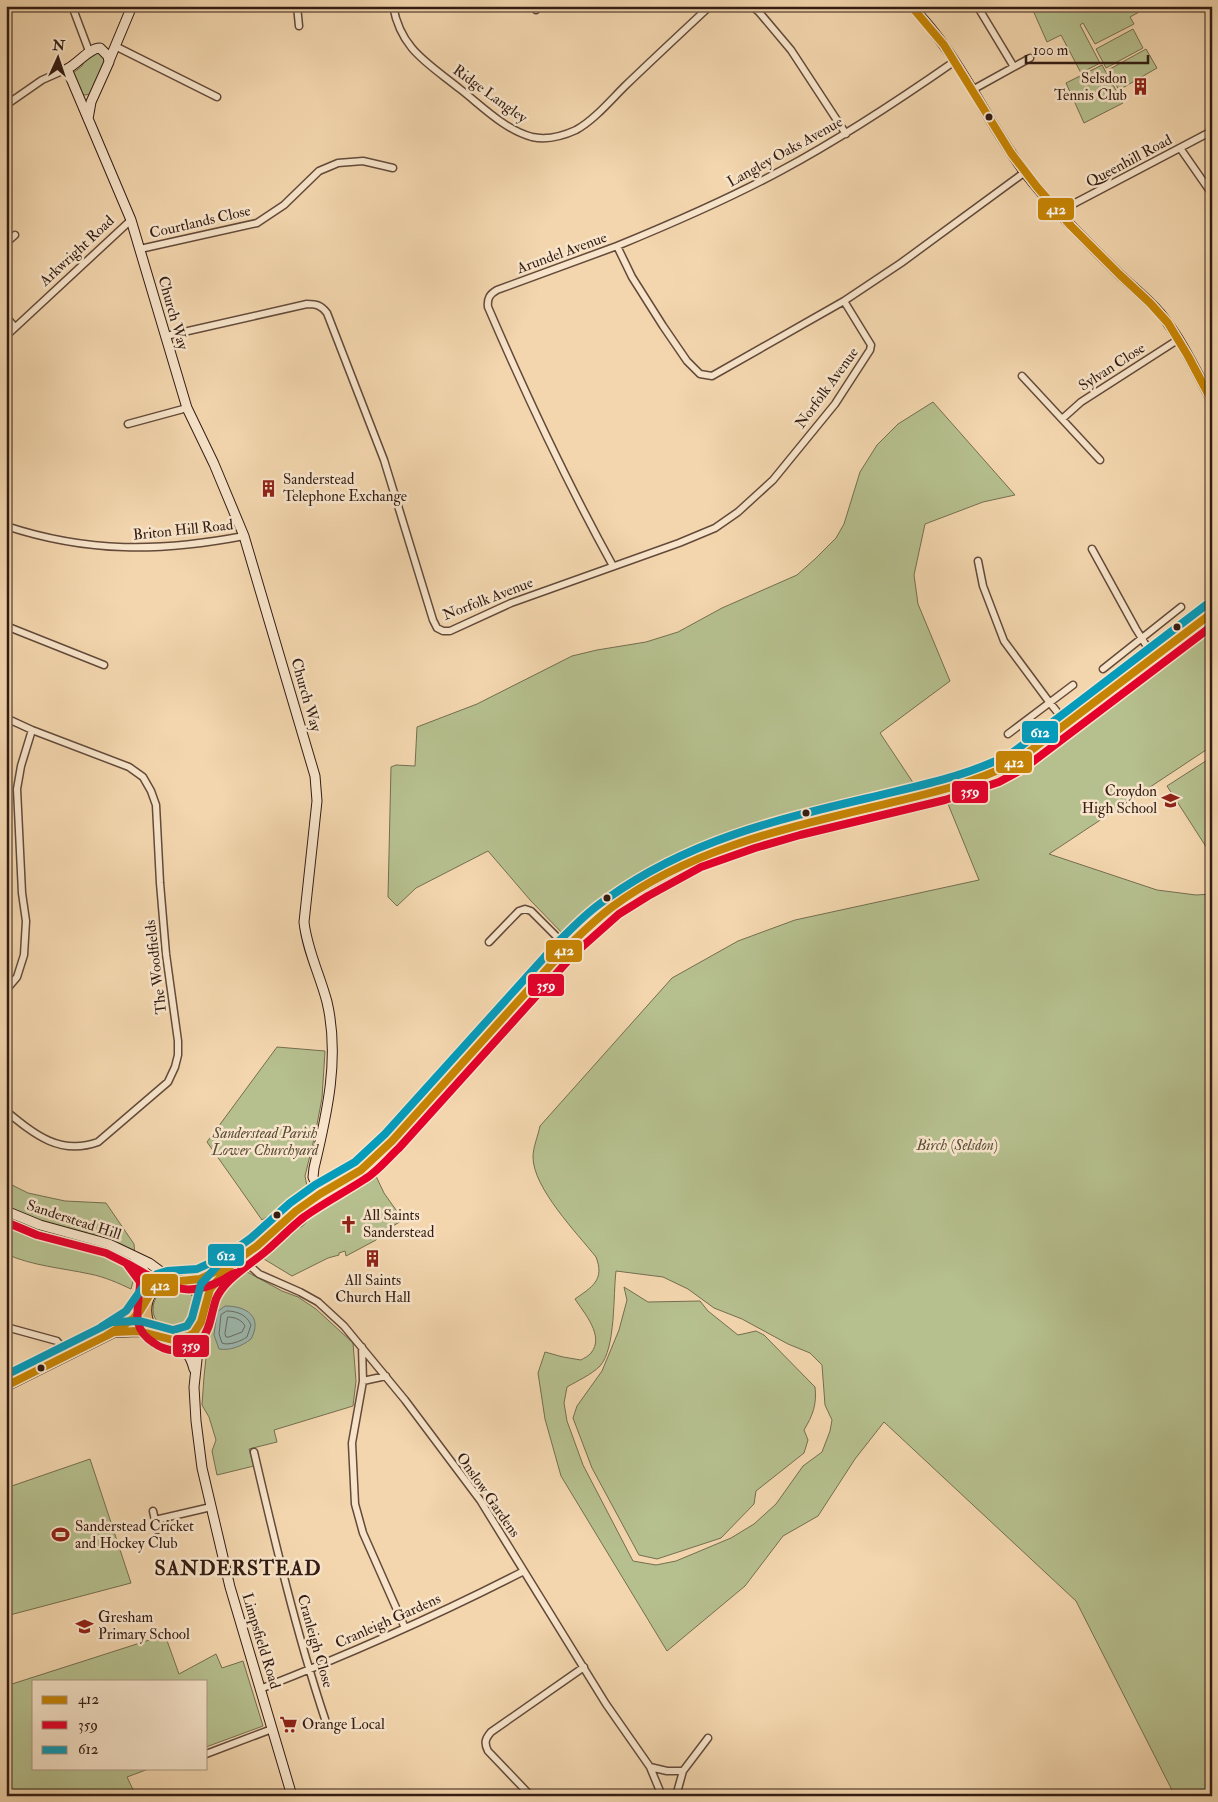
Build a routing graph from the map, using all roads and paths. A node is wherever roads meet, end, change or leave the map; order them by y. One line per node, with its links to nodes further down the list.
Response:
1 (72, 6): 12 (street)
2 (132, 6): 10 (street)
3 (297, 6): 9 (street)
4 (394, 6): 5 (street, Ridge Langley)
5 (710, 6)
6 (752, 6): 25 (street)
7 (911, 6): 14 (street)
8 (979, 10): 16 (street)
9 (299, 26)
10 (120, 33): 11 (street); 12 (street)
11 (114, 46): 15 (street); 21 (street)
12 (92, 50): 15 (street); 17 (street)
13 (1030, 58): 16 (street)
14 (955, 61): 18 (street); 25 (street, Langley Oaks Avenue)
15 (109, 62): 19 (street)
16 (1014, 67): 18 (street)
17 (67, 69): 20 (street, Arkwright Road); 22 (street)
18 (974, 89): 28 (street)
19 (95, 92): 20 (street); 23 (street)
20 (76, 93): 23 (street, Arkwright Road)
21 (217, 97)
22 (6, 105)
23 (88, 119): 31 (street, Arkwright Road)
24 (1212, 131): 26 (street, Queenhill Road)
25 (846, 134): 34 (street, Langley Oaks Avenue)
26 (1180, 148): 29 (street); 30 (street, Queenhill Road)
27 (393, 168): 35 (street, Courtlands Close)
28 (1025, 172): 30 (street); 36 (street, Arundel Avenue)
29 (1212, 194)
30 (1058, 212): 41 (street)
31 (131, 220): 35 (street, Church Way); 38 (street, Arkwright Road)
32 (15, 235): 33 (street)
33 (6, 243)
34 (617, 246): 36 (street, Arundel Avenue); 52 (street, Arundel Avenue)
35 (140, 249): 40 (street, Church Way)
36 (844, 301): 52 (street, Norfolk Avenue)
37 (6, 318): 38 (street)
38 (15, 327): 39 (street, Arkwright Road)
39 (6, 336)
40 (166, 336): 44 (street, Church Way); 52 (street, Norfolk Avenue)
41 (1179, 339): 43 (street); 45 (street, Sylvan Close)
42 (1022, 376): 45 (street)
43 (1212, 401)
44 (187, 408): 46 (street); 49 (street, Church Way)
45 (1062, 419): 47 (street)
46 (128, 424)
47 (1100, 460)
48 (6, 526): 49 (street, Briton Hill Road)
49 (244, 536): 70 (street, Church Way)
50 (1092, 549): 56 (street)
51 (978, 562): 61 (street)
52 (612, 566)
53 (1181, 607): 56 (street)
54 (1212, 613): 57 (main road)
55 (6, 626): 58 (street)
56 (1142, 640): 57 (street); 59 (street)
57 (1154, 658): 63 (main road)
58 (104, 665)
59 (1103, 669)
60 (1073, 685): 61 (street)
61 (1050, 703): 63 (street); 65 (street)
62 (6, 718): 64 (street, The Woodfields)
63 (1068, 724): 67 (main road)
64 (32, 730): 68 (street); 69 (street, The Woodfields)
65 (1008, 734)
66 (489, 942): 67 (street)
67 (567, 947): 70 (main road)
68 (6, 990)
69 (6, 1111)
70 (320, 1194): 73 (main road)
71 (6, 1211): 72 (street, Sanderstead Hill)
72 (133, 1255): 75 (street, Sanderstead Hill); 76 (street, Sanderstead Hill)
73 (244, 1256): 74 (main road); 81 (street, Onslow Gardens)
74 (233, 1263): 75 (main road); 77 (main road)
75 (183, 1281): 76 (main road); 77 (main road)
76 (149, 1295): 79 (main road); 80 (main road)
77 (201, 1319): 80 (main road); 83 (street, Limpsfield Road)
78 (6, 1327): 82 (street)
79 (114, 1332): 80 (main road); 82 (main road)
80 (164, 1337): 83 (street, Limpsfield Road)
81 (362, 1346): 84 (street, Onslow Gardens); 85 (street)
82 (68, 1355): 86 (main road)
83 (195, 1374): 88 (street, Limpsfield Road)
84 (386, 1376): 85 (street); 92 (street, Onslow Gardens)
85 (363, 1381): 93 (street)
86 (6, 1386)
87 (254, 1452): 95 (street, Cranleigh Close)
88 (211, 1507): 90 (street); 96 (street, Limpsfield Road)
89 (153, 1511): 90 (street)
90 (155, 1520): 91 (street)
91 (157, 1530)
92 (524, 1571): 93 (street, Cranleigh Gardens); 94 (street, Onslow Gardens)
93 (405, 1628): 95 (street, Cranleigh Gardens)
94 (584, 1667): 101 (street, Onslow Gardens); 104 (street)
95 (309, 1670): 96 (street, Cranleigh Gardens); 97 (street, Cranleigh Close)
96 (260, 1689): 98 (street, Limpsfield Road)
97 (325, 1719)
98 (272, 1729): 100 (street); 103 (street, Limpsfield Road)
99 (708, 1738): 102 (street)
100 (208, 1753)
101 (650, 1767): 102 (street); 105 (street, Onslow Gardens)
102 (683, 1771): 106 (street)
103 (292, 1796)
104 (531, 1796)
105 (662, 1796)
106 (676, 1796)

